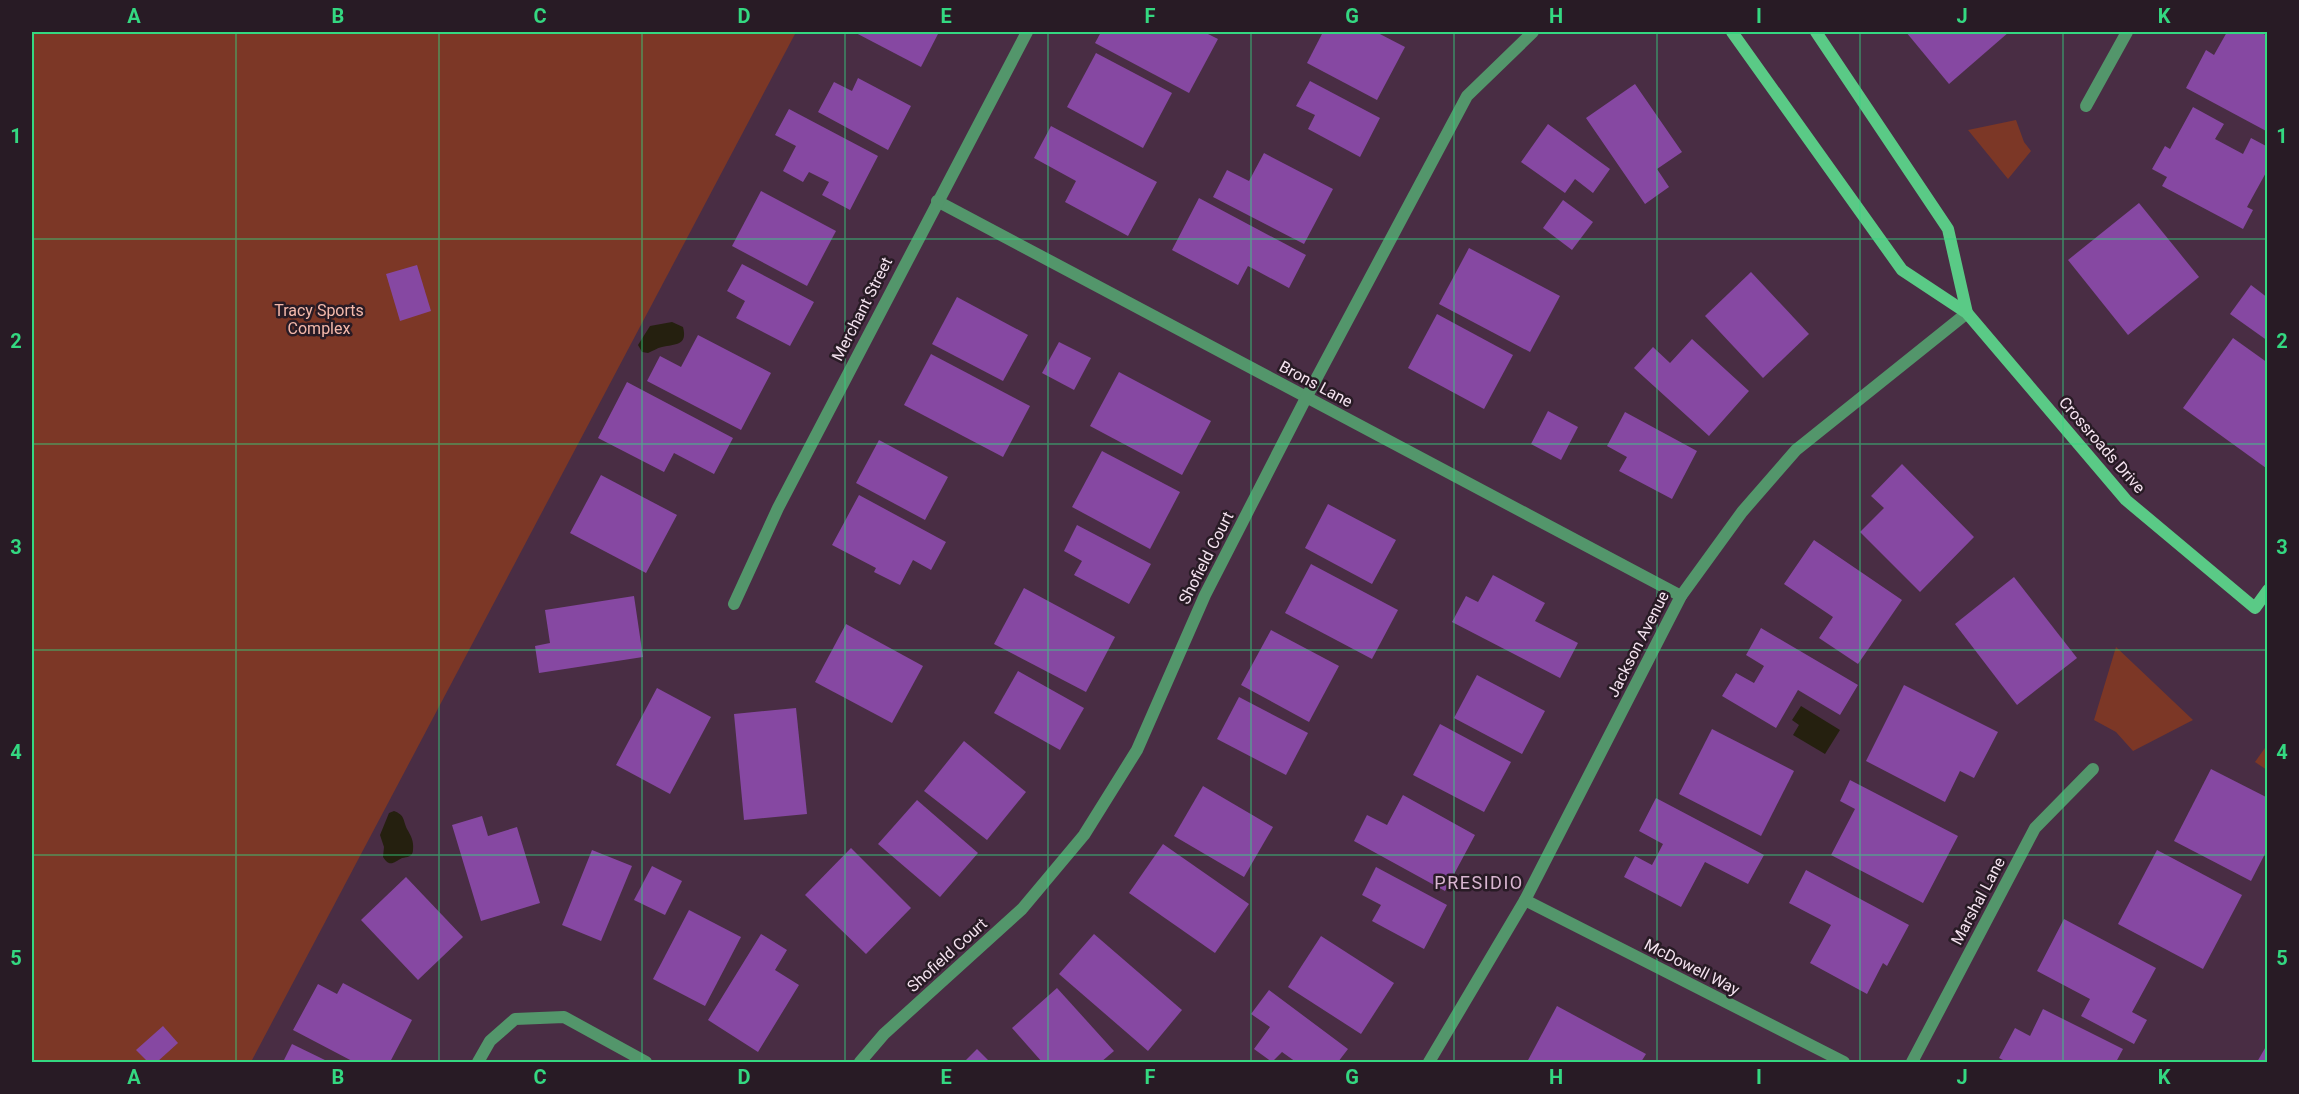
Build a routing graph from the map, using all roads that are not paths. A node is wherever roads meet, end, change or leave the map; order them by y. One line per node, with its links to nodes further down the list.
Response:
1 (1027, 32): 7 (street, Merchant Street)
2 (1533, 32): 9 (street, Shofield Court)
3 (1732, 32): 8 (street, Crossroads Drive)
4 (1816, 32): 8 (street, Crossroads Drive)
5 (2127, 32): 6 (street)
6 (2086, 106)
7 (937, 201): 9 (street, Brons Lane); 12 (street, Merchant Street)
8 (1967, 314): 10 (street, Crossroads Drive); 11 (street, Jackson Avenue)
9 (1306, 398): 11 (street, Brons Lane); 17 (street, Shofield Court)
10 (2268, 590)
11 (1681, 596): 14 (street, Jackson Avenue)
12 (734, 604)
13 (2093, 769): 20 (street, Marshal Lane)
14 (1525, 900): 18 (street, Jackson Avenue); 19 (street, McDowell Way)
15 (478, 1062): 16 (street)
16 (646, 1062)
17 (860, 1062)
18 (1430, 1062)
19 (1844, 1062)
20 (1912, 1062)

